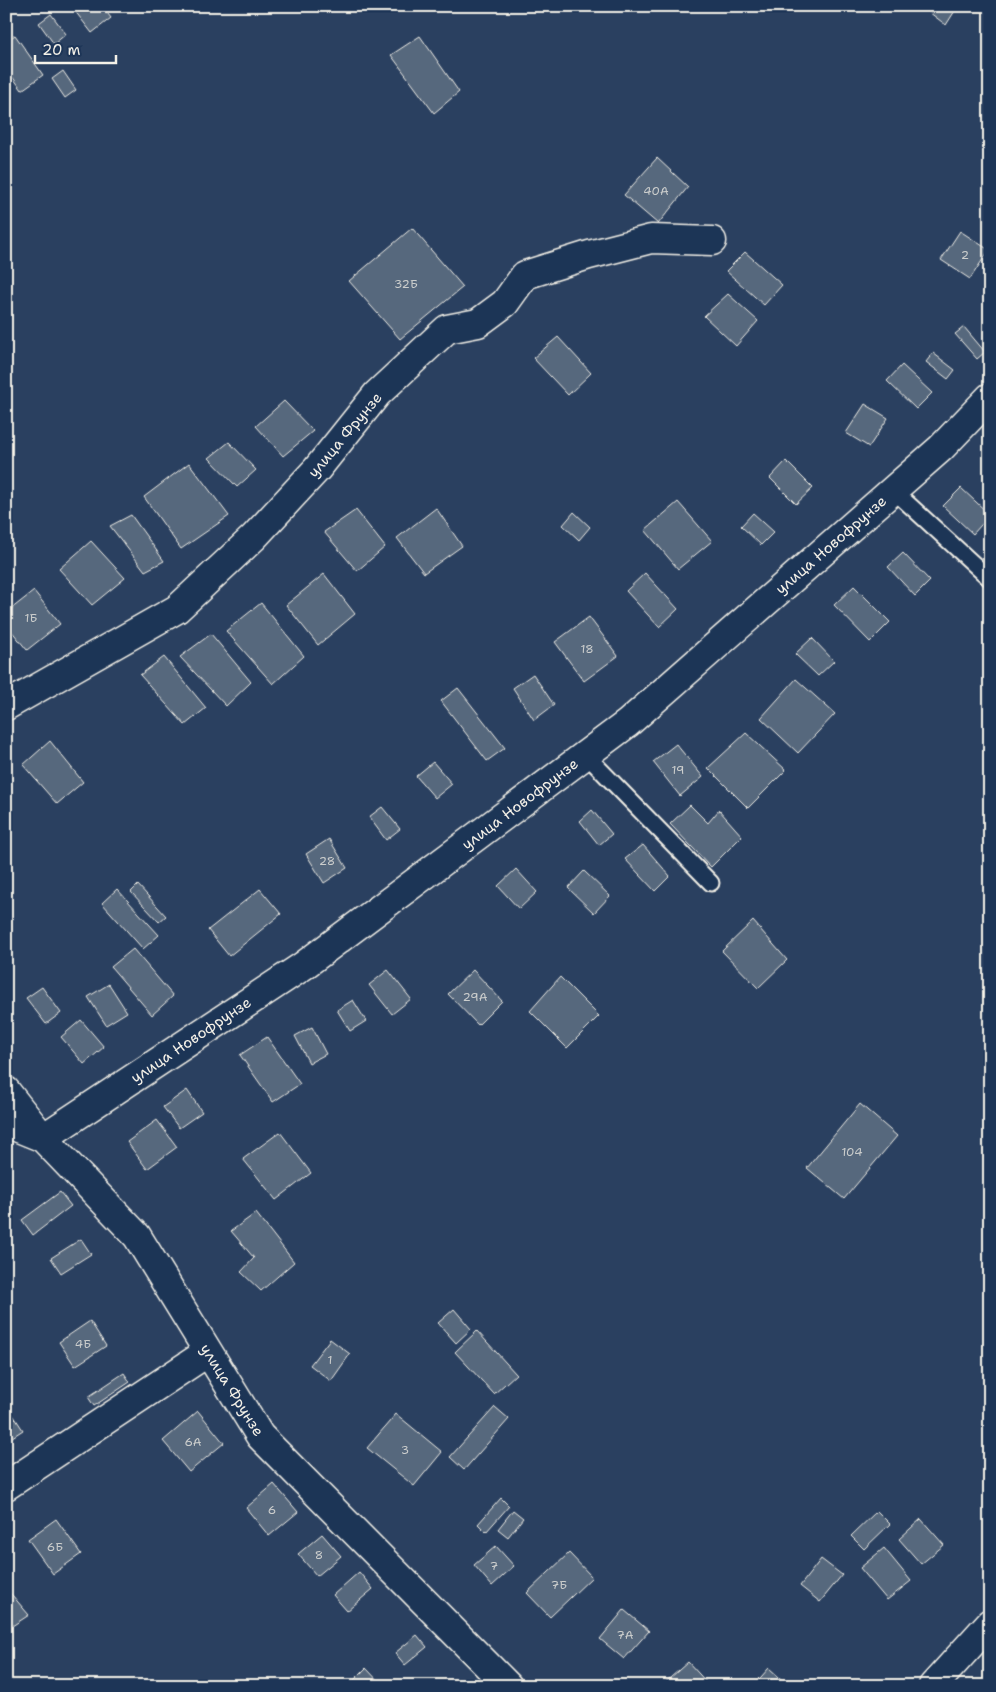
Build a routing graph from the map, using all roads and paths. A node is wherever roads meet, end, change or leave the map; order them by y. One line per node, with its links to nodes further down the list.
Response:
1 (712, 241): 5 (street, улица Фрунзе)
2 (990, 397): 3 (street, улица Новофрунзе)
3 (893, 490): 4 (lane); 6 (street, улица Новофрунзе)
4 (990, 579)
5 (6, 706)
6 (586, 754): 7 (lane); 10 (street, улица Новофрунзе)
7 (710, 883)
8 (6, 1091): 10 (street, улица Фрунзе)
9 (6, 1123): 10 (street)
10 (43, 1138): 11 (street, улица Фрунзе)
11 (208, 1352): 12 (street); 14 (street, улица Фрунзе)
12 (6, 1486)
13 (990, 1623): 15 (street)
14 (508, 1686)
15 (932, 1686)

